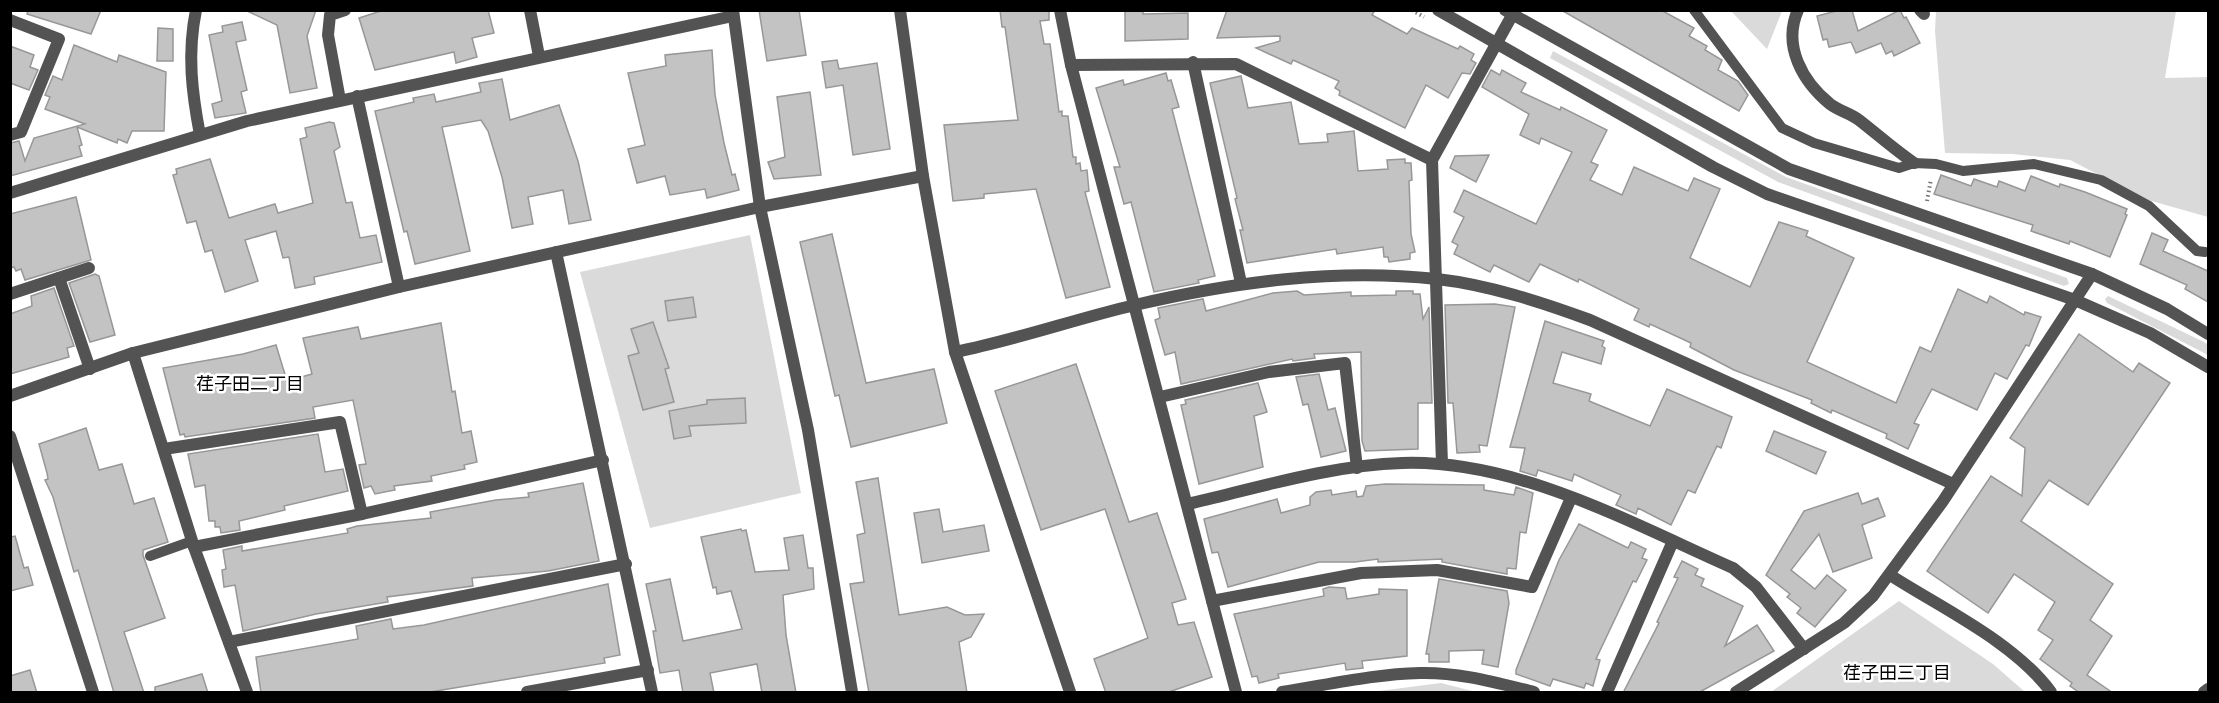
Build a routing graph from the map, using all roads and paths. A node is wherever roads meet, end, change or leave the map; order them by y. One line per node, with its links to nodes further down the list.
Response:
1 (196, 10): 19 (street)
2 (345, 10): 17 (street)
3 (530, 10): 13 (street)
4 (900, 10): 22 (street)
5 (1059, 10): 15 (street)
6 (1438, 10): 12 (street)
7 (1694, 10): 21 (lane)
8 (1798, 10): 21 (street)
9 (1511, 12): 12 (street); 28 (street)
10 (733, 13): 13 (street); 24 (street)
11 (10, 20): 18 (street)
12 (1498, 44): 20 (street); 34 (street)
13 (540, 56): 16 (street)
14 (1193, 63): 15 (street); 20 (street); 31 (street)
15 (1071, 65): 35 (street)
16 (357, 96): 17 (street); 32 (street)
17 (340, 100): 19 (street)
18 (10, 135)
19 (200, 135): 23 (street)
20 (1432, 160): 30 (street)
21 (1914, 163): 26 (lane)
22 (923, 176): 24 (street); 37 (street)
23 (10, 193)
24 (760, 207): 25 (street); 66 (street)
25 (556, 252): 32 (street); 45 (street)
26 (2205, 252)
27 (89, 268): 29 (street)
28 (2092, 274): 34 (street); 36 (street)
29 (59, 278): 33 (street); 40 (street)
30 (1438, 279): 31 (street); 46 (street); 48 (street)
31 (1241, 283): 35 (street)
32 (399, 287): 38 (street)
33 (10, 294)
34 (2075, 300): 39 (street); 48 (street)
35 (1135, 305): 37 (street); 42 (street)
36 (2208, 334)
37 (955, 352): 67 (street)
38 (133, 353): 40 (street); 44 (street)
39 (2208, 368)
40 (90, 369): 41 (street)
41 (10, 396)
42 (1160, 397): 47 (street); 50 (street)
43 (10, 436): 62 (street)
44 (164, 449): 51 (street); 53 (street)
45 (603, 460): 51 (street); 55 (street)
46 (1442, 464): 47 (street); 49 (street)
47 (1357, 468): 50 (street)
48 (1953, 484): 56 (street)
49 (1571, 498): 52 (street); 57 (street)
50 (1188, 504): 57 (street)
51 (362, 514): 53 (street)
52 (1673, 542): 59 (street); 71 (street)
53 (193, 544): 54 (lane); 58 (street)
54 (150, 556)
55 (626, 564): 58 (street); 60 (street)
56 (1890, 575): 59 (street); 73 (street)
57 (1212, 601): 68 (street)
58 (229, 642): 63 (street)
59 (1804, 649): 72 (street)
60 (648, 669): 64 (street); 65 (street)
61 (2208, 689): 74 (street)
62 (93, 693)
63 (247, 693)
64 (527, 693)
65 (652, 693)
66 (852, 693)
67 (1070, 693)
68 (1236, 693)
69 (1282, 693): 70 (street)
70 (1534, 693)
71 (1607, 693)
72 (1736, 693)
73 (2051, 693)
74 (2204, 693)

